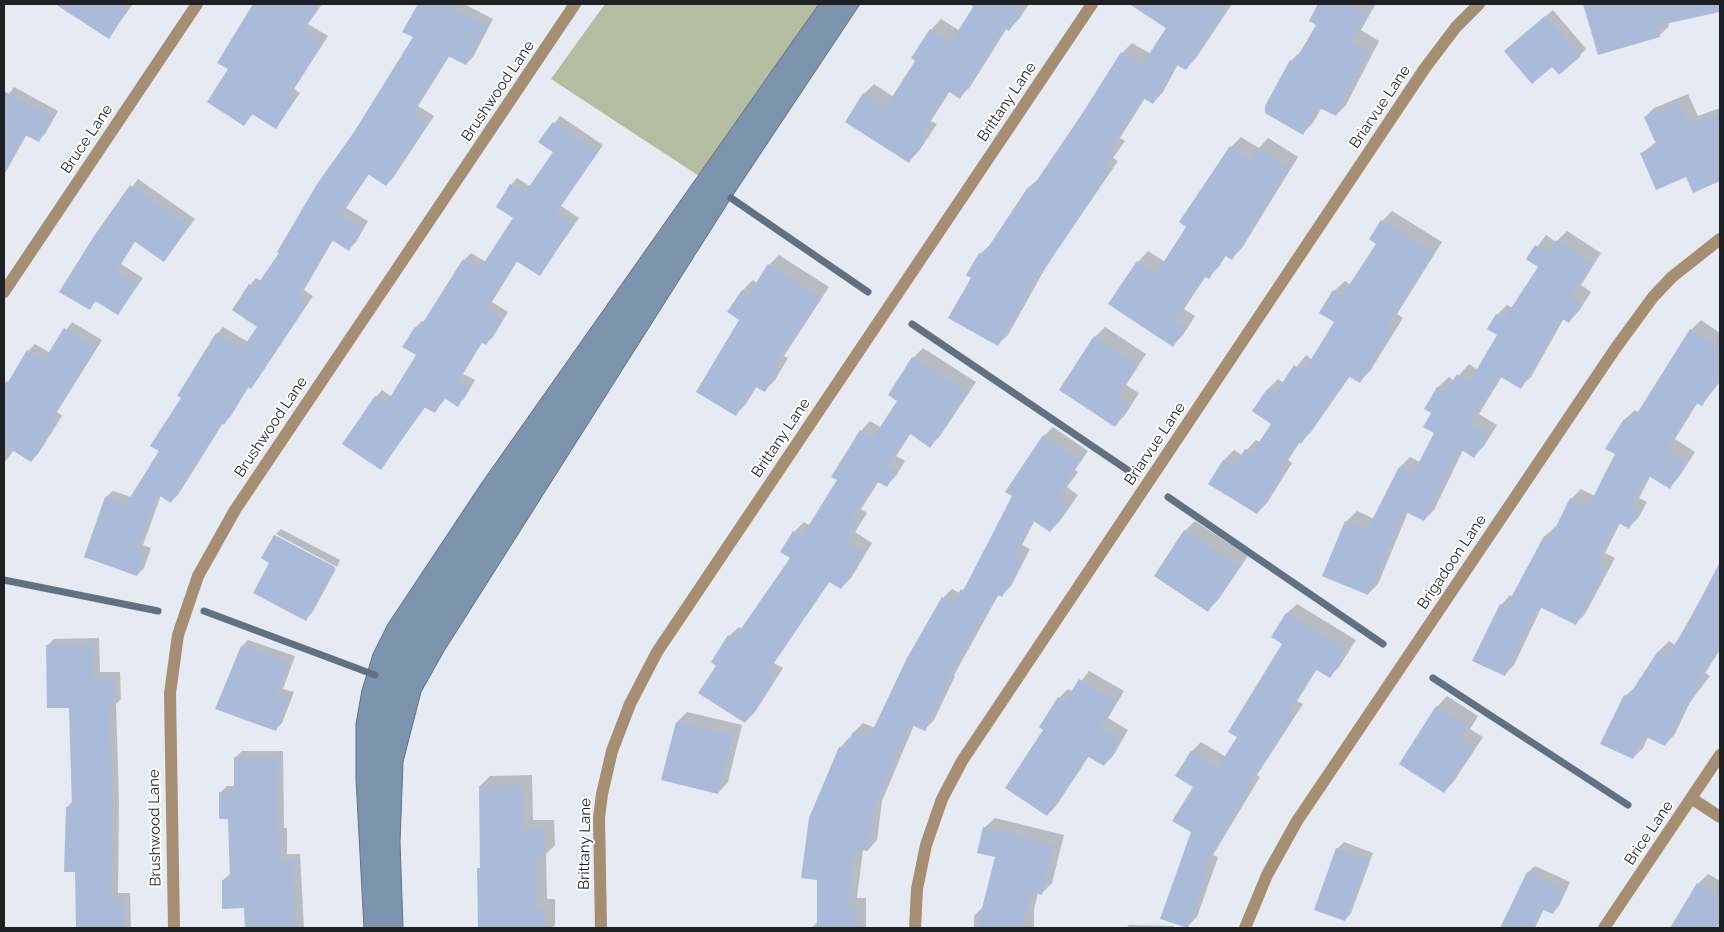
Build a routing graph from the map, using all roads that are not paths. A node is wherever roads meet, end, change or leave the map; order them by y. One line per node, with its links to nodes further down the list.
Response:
1 (198, 4): 6 (street, Bruce Lane)
2 (575, 4): 10 (street, Brushwood Lane)
3 (1092, 4): 11 (street, Brittany Lane)
4 (1479, 4): 12 (street, Briarvue Lane)
5 (1720, 239): 13 (street, Brigadoon Lane)
6 (4, 292)
7 (1720, 755): 8 (street, Brice Lane)
8 (1691, 798): 9 (street); 14 (street, Brice Lane)
9 (1720, 817)
10 (174, 928)
11 (601, 928)
12 (915, 928)
13 (1245, 928)
14 (1604, 928)

